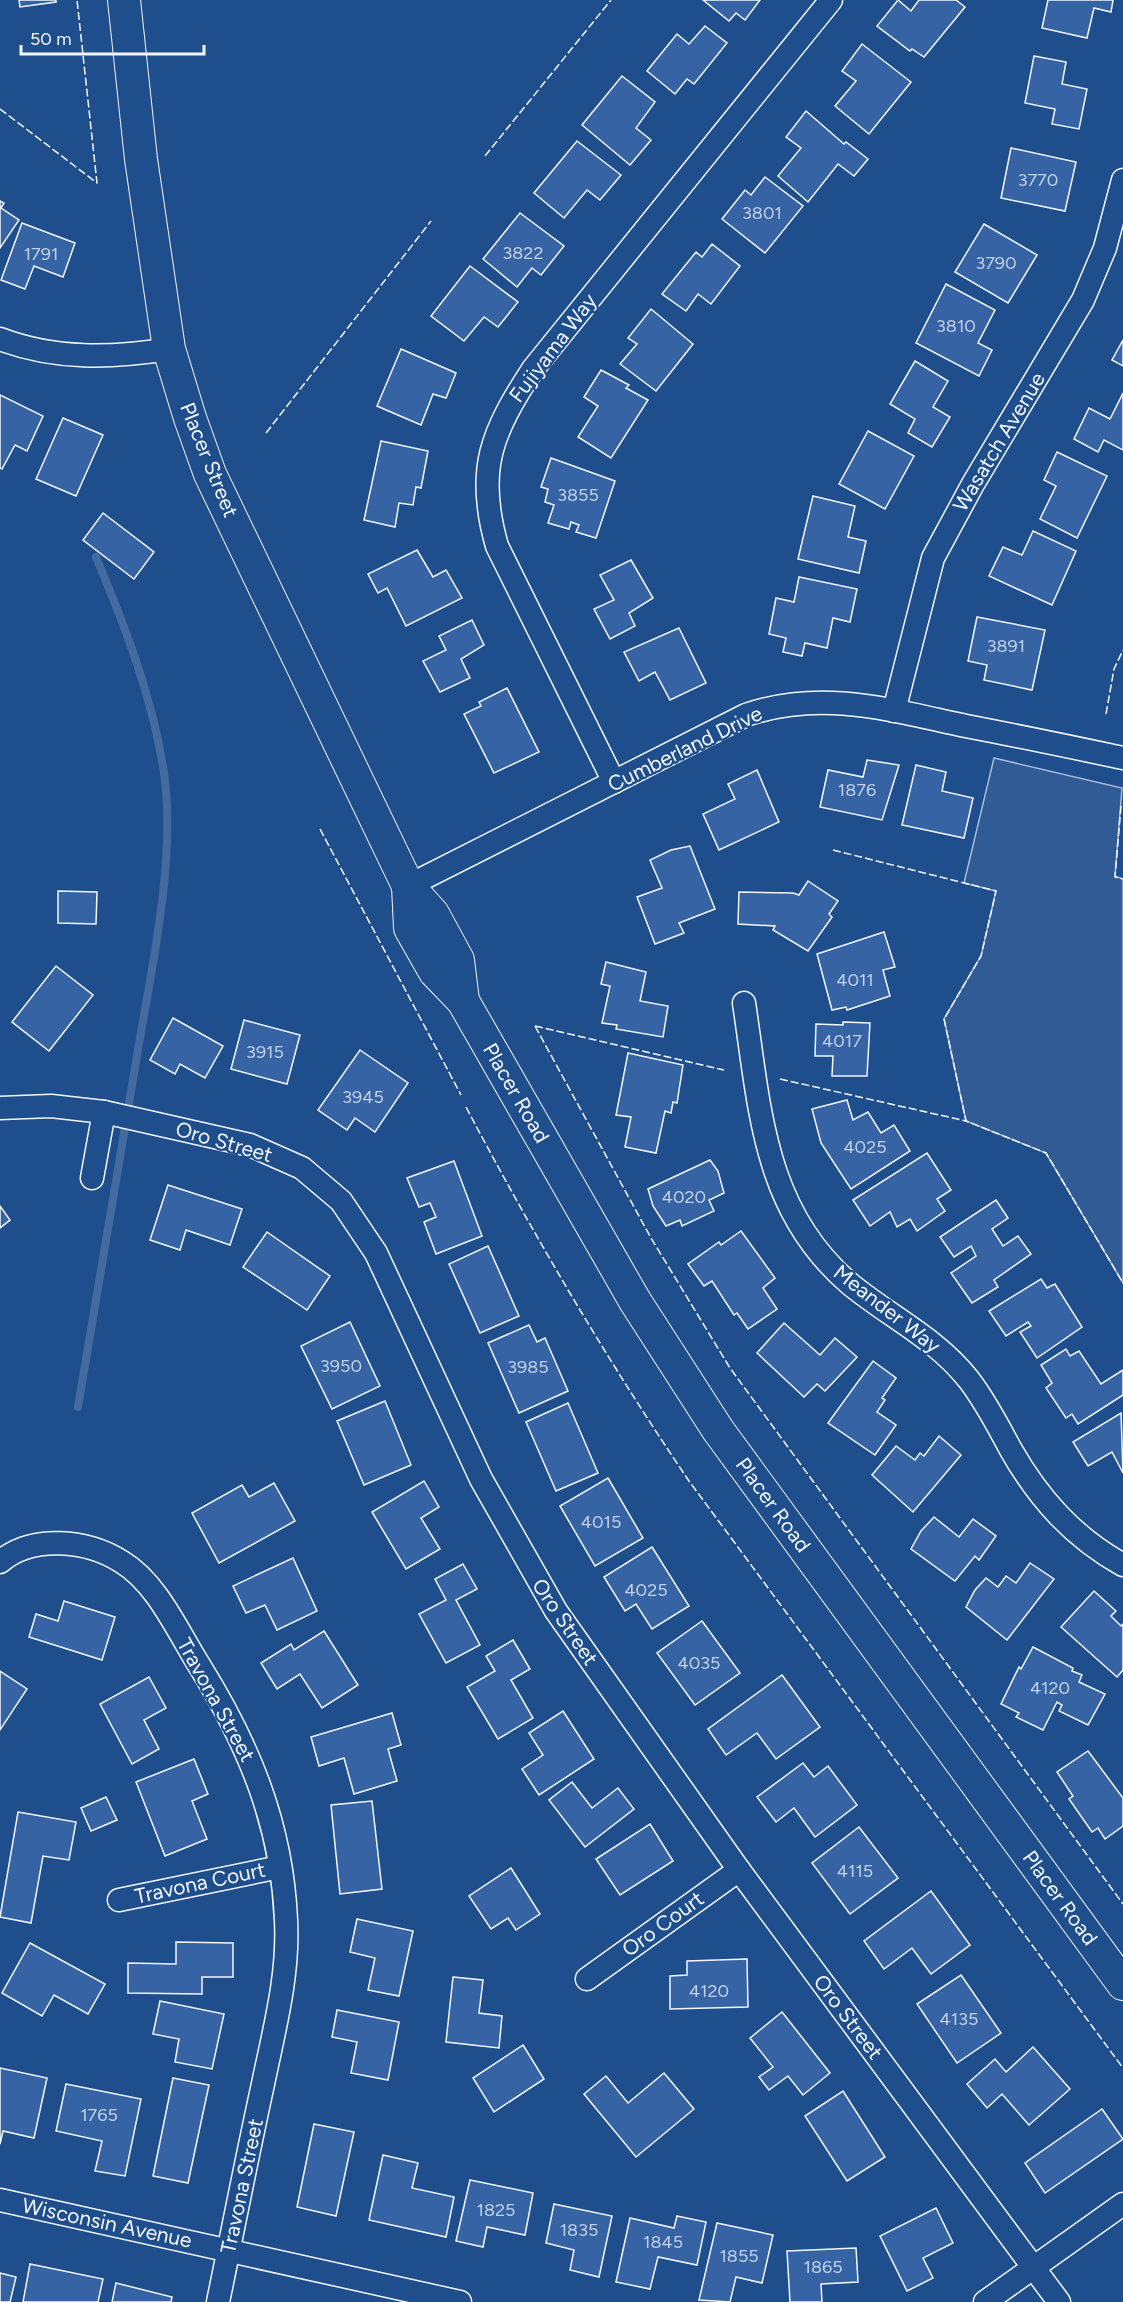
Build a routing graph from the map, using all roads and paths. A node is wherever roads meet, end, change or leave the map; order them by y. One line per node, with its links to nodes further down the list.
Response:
1 (124, 0): 5 (main road, Placer Street)
2 (831, 0): 8 (street, Fujiyama Way)
3 (1123, 180): 6 (street, Wasatch Avenue)
4 (0, 339): 5 (street)
5 (169, 349): 9 (main road, Placer Street)
6 (894, 711): 7 (street, Cumberland Drive); 8 (street, Cumberland Drive)
7 (1123, 758)
8 (614, 782): 9 (street, Cumberland Drive)
9 (408, 886): 20 (main road, Placer Road)
10 (744, 1004): 15 (street, Meander Way)
11 (0, 1108): 12 (street, Oro Street)
12 (104, 1112): 13 (street); 17 (street, Oro Street)
13 (92, 1178)
14 (0, 1562): 16 (street, Travona Street)
15 (1123, 1565)
16 (280, 1867): 18 (street, Travona Court); 23 (street, Travona Street)
17 (739, 1870): 19 (street, Oro Court); 24 (street, Oro Street)
18 (119, 1900)
19 (587, 1979)
20 (1123, 1984)
21 (0, 2200): 23 (street, Wisconsin Avenue)
22 (1123, 2204): 24 (street)
23 (228, 2249): 25 (street, Travona Street); 26 (street, Wisconsin Avenue)
24 (1034, 2268): 27 (street); 28 (street, Oro Street)
25 (218, 2302)
26 (460, 2302)
27 (985, 2302)
28 (1059, 2302)

